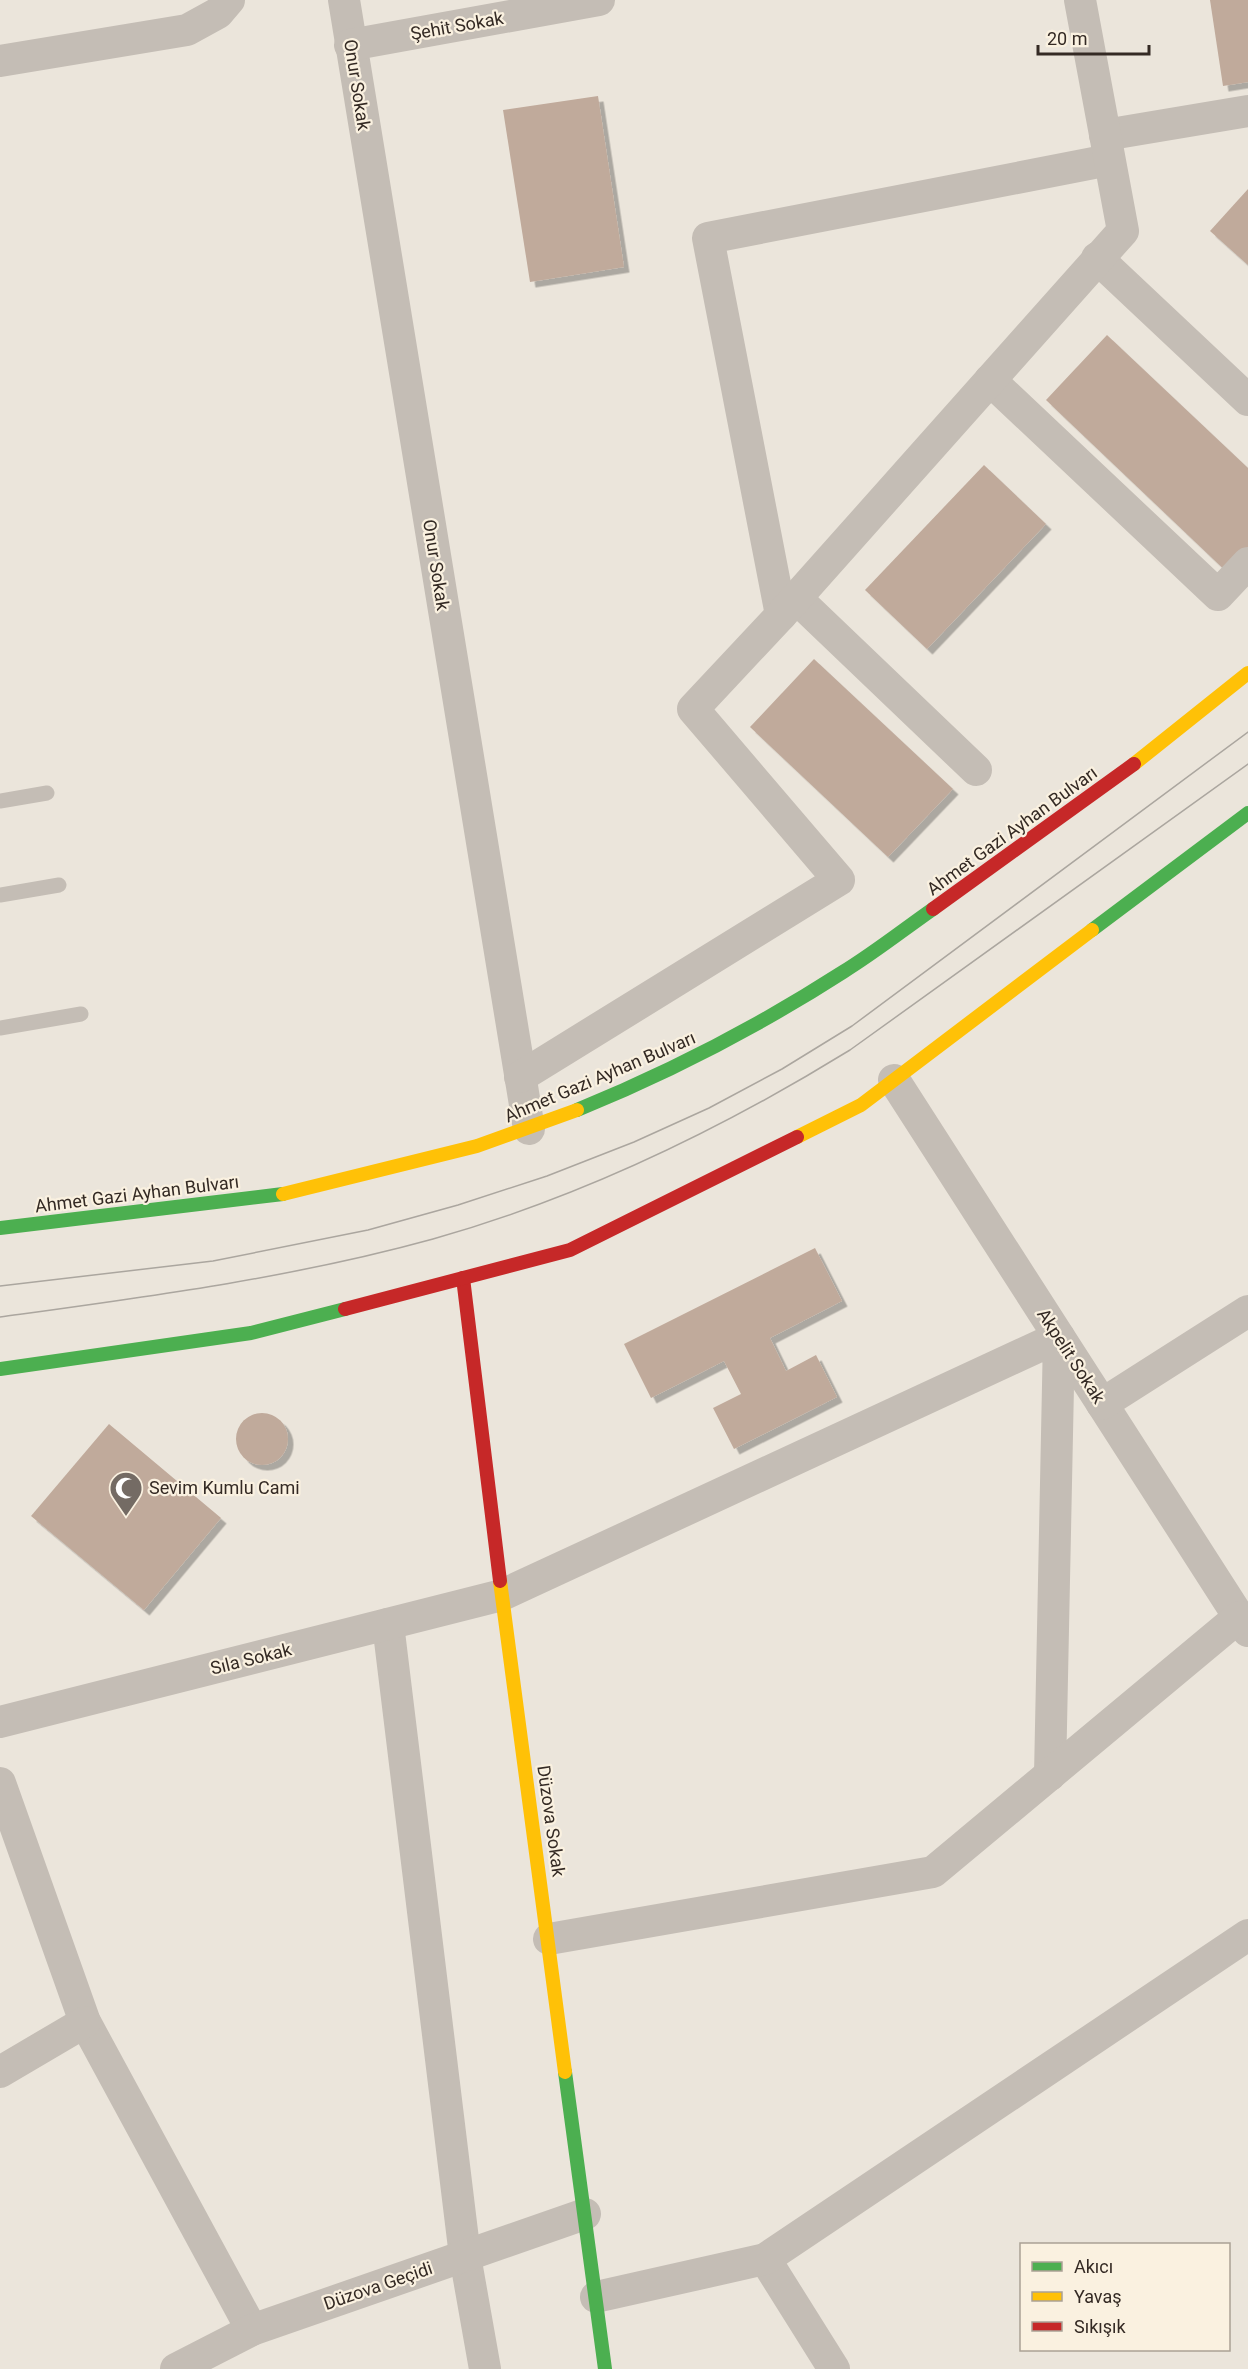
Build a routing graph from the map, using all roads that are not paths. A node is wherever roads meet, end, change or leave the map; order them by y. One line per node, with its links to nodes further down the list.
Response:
1 (229, 0): 6 (street)
2 (344, 0): 5 (street, Onur Sokak)
3 (599, 0): 5 (street, Şehit Sokak)
4 (1080, 0): 8 (street)
5 (350, 45): 23 (street, Onur Sokak)
6 (0, 61)
7 (1248, 111): 8 (street)
8 (1107, 147): 9 (street); 13 (street)
9 (1097, 258): 10 (street); 11 (street)
10 (990, 380): 12 (street); 13 (street)
11 (1248, 400)
12 (1248, 563)
13 (788, 607): 15 (street); 23 (street)
14 (1248, 673): 25 (main road, Ahmet Gazi Ayhan Bulvarı)
15 (976, 770)
16 (47, 793): 17 (lane)
17 (0, 801)
18 (1248, 813): 24 (main road)
19 (59, 885): 20 (lane)
20 (0, 895)
21 (81, 1014): 22 (lane)
22 (0, 1028)
23 (520, 1077): 25 (street, Onur Sokak)
24 (894, 1080): 27 (main road); 29 (street, Akpelit Sokak)
25 (529, 1129): 26 (main road, Ahmet Gazi Ayhan Bulvarı)
26 (0, 1228)
27 (463, 1278): 30 (main road); 32 (main road, Düzova Sokak)
28 (1248, 1311): 31 (street)
29 (1059, 1337): 31 (street, Akpelit Sokak); 32 (street, Sıla Sokak); 36 (street)
30 (0, 1369)
31 (1102, 1404): 34 (street, Akpelit Sokak)
32 (502, 1595): 33 (street, Sıla Sokak); 39 (main road, Düzova Sokak)
33 (388, 1624): 35 (street, Sıla Sokak); 43 (street)
34 (1244, 1624): 36 (street)
35 (0, 1722)
36 (1050, 1775): 39 (street)
37 (0, 1783): 40 (street)
38 (1248, 1935): 44 (street)
39 (549, 1939): 42 (main road, Düzova Sokak)
40 (85, 2022): 41 (street); 46 (street)
41 (0, 2072)
42 (585, 2214): 43 (street, Düzova Geçidi); 45 (main road, Düzova Sokak)
43 (465, 2256): 46 (street, Düzova Geçidi); 48 (street)
44 (765, 2259): 45 (street); 50 (street)
45 (596, 2297): 49 (main road, Düzova Sokak)
46 (252, 2330): 47 (street, Düzova Geçidi)
47 (176, 2369)
48 (485, 2369)
49 (605, 2369)
50 (834, 2369)

